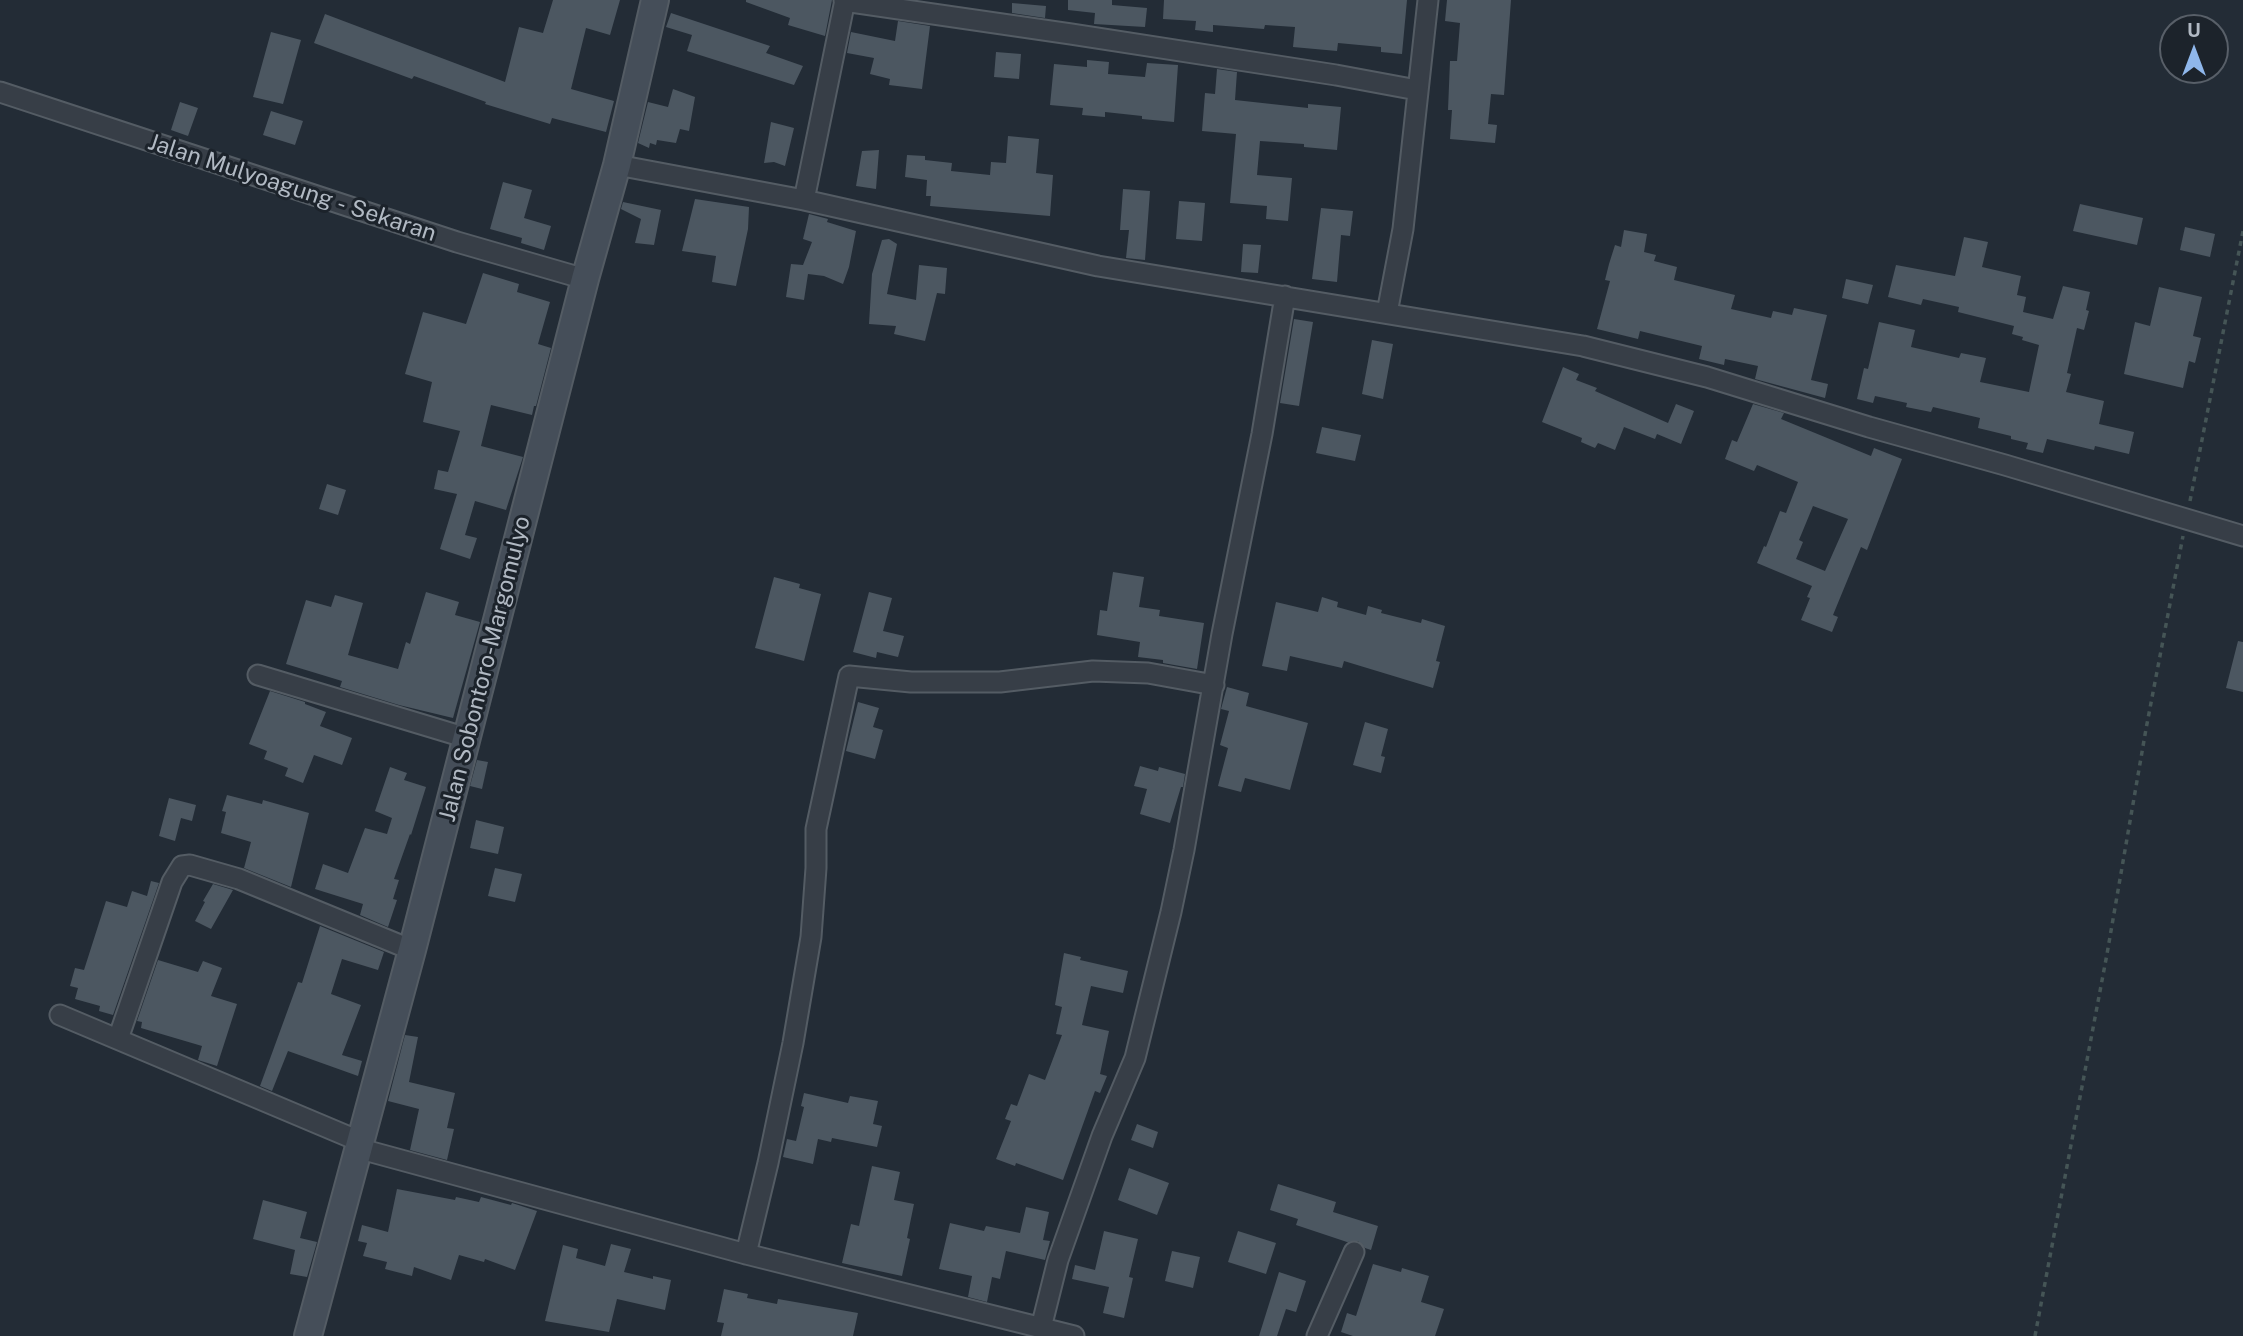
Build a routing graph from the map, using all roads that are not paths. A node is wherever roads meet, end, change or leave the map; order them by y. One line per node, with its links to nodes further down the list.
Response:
1 (656, 0): 6 (street, Jalan Sobontoro-Margomulyo)
2 (1428, 0): 4 (street)
3 (845, 1): 4 (street); 7 (street)
4 (1417, 90): 10 (street)
5 (0, 92): 8 (street, Jalan Mulyoagung - Sekaran)
6 (617, 164): 7 (street); 8 (street, Jalan Sobontoro-Margomulyo)
7 (804, 200): 9 (street)
8 (585, 279): 14 (street, Jalan Sobontoro-Margomulyo)
9 (1285, 296): 10 (street); 13 (street)
10 (1387, 313): 11 (street)
11 (2243, 536)
12 (258, 675): 14 (street)
13 (1214, 685): 20 (street); 21 (street)
14 (467, 738): 15 (street, Jalan Sobontoro-Margomulyo)
15 (412, 950): 17 (street); 18 (street, Jalan Sobontoro-Margomulyo)
16 (60, 1015): 17 (street)
17 (118, 1039): 18 (street)
18 (358, 1145): 20 (street); 22 (street, Jalan Sobontoro-Margomulyo)
19 (1354, 1252): 24 (street)
20 (746, 1254): 21 (street)
21 (1041, 1328): 23 (street)
22 (308, 1336)
23 (1074, 1336)
24 (1317, 1336)

